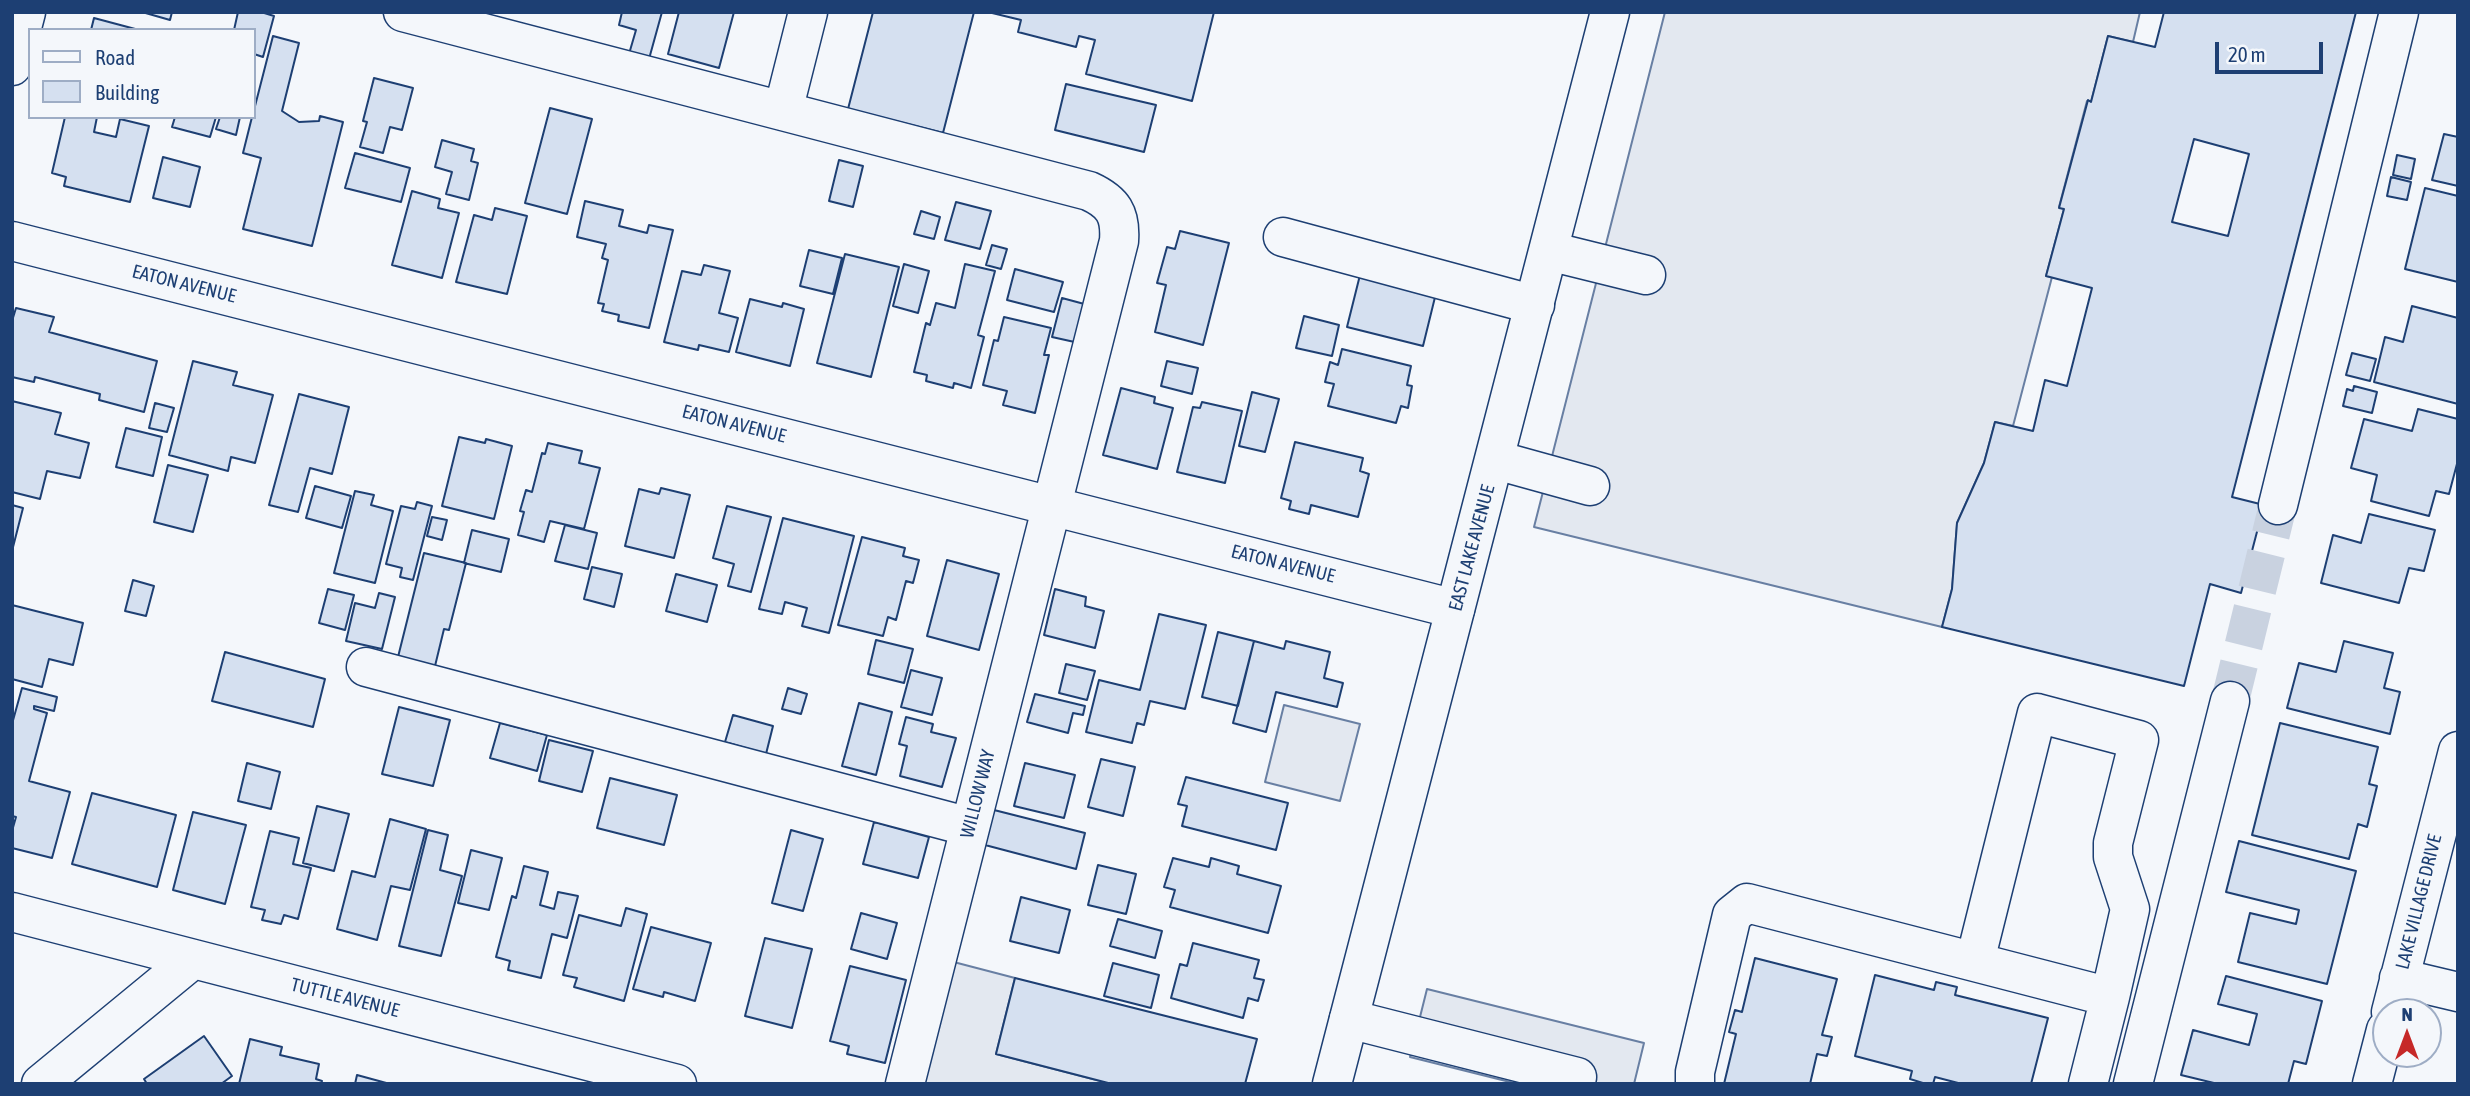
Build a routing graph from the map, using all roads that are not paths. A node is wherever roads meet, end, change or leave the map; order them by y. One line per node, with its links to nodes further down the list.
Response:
1 (26, 12): 6 (street)
2 (404, 12): 7 (street, WILLOW WAY)
3 (808, 12): 7 (street)
4 (1610, 12): 10 (street, EAST LAKE AVENUE)
5 (2399, 12): 16 (street)
6 (12, 66)
7 (783, 111): 15 (street, WILLOW WAY)
8 (1283, 237): 12 (street)
9 (12, 241): 15 (street, EATON AVENUE)
10 (1549, 251): 11 (street); 12 (street, EAST LAKE AVENUE)
11 (1646, 275)
12 (1535, 305): 13 (street, EAST LAKE AVENUE)
13 (1496, 460): 14 (street); 17 (street, EAST LAKE AVENUE)
14 (1590, 486)
15 (1051, 505): 17 (street, EATON AVENUE); 21 (street, WILLOW WAY)
16 (2278, 505)
17 (1455, 609): 28 (street, EAST LAKE AVENUE)
18 (366, 667): 21 (street)
19 (2230, 701): 36 (street)
20 (2458, 751): 26 (street, LAKE VILLAGE DRIVE)
21 (970, 827): 31 (street, WILLOW WAY)
22 (12, 912): 23 (street, TUTTLE AVENUE)
23 (193, 959): 29 (street, TUTTLE AVENUE); 30 (street)
24 (1975, 961): 27 (street); 27 (street); 34 (street)
25 (2458, 992): 26 (street)
26 (2395, 995)
27 (2110, 997): 35 (street)
28 (1349, 1019): 32 (street, EAST LAKE AVENUE); 33 (street)
29 (655, 1081)
30 (41, 1084)
31 (905, 1084)
32 (1332, 1084)
33 (1575, 1084)
34 (1695, 1084)
35 (2088, 1084)
36 (2133, 1084)

